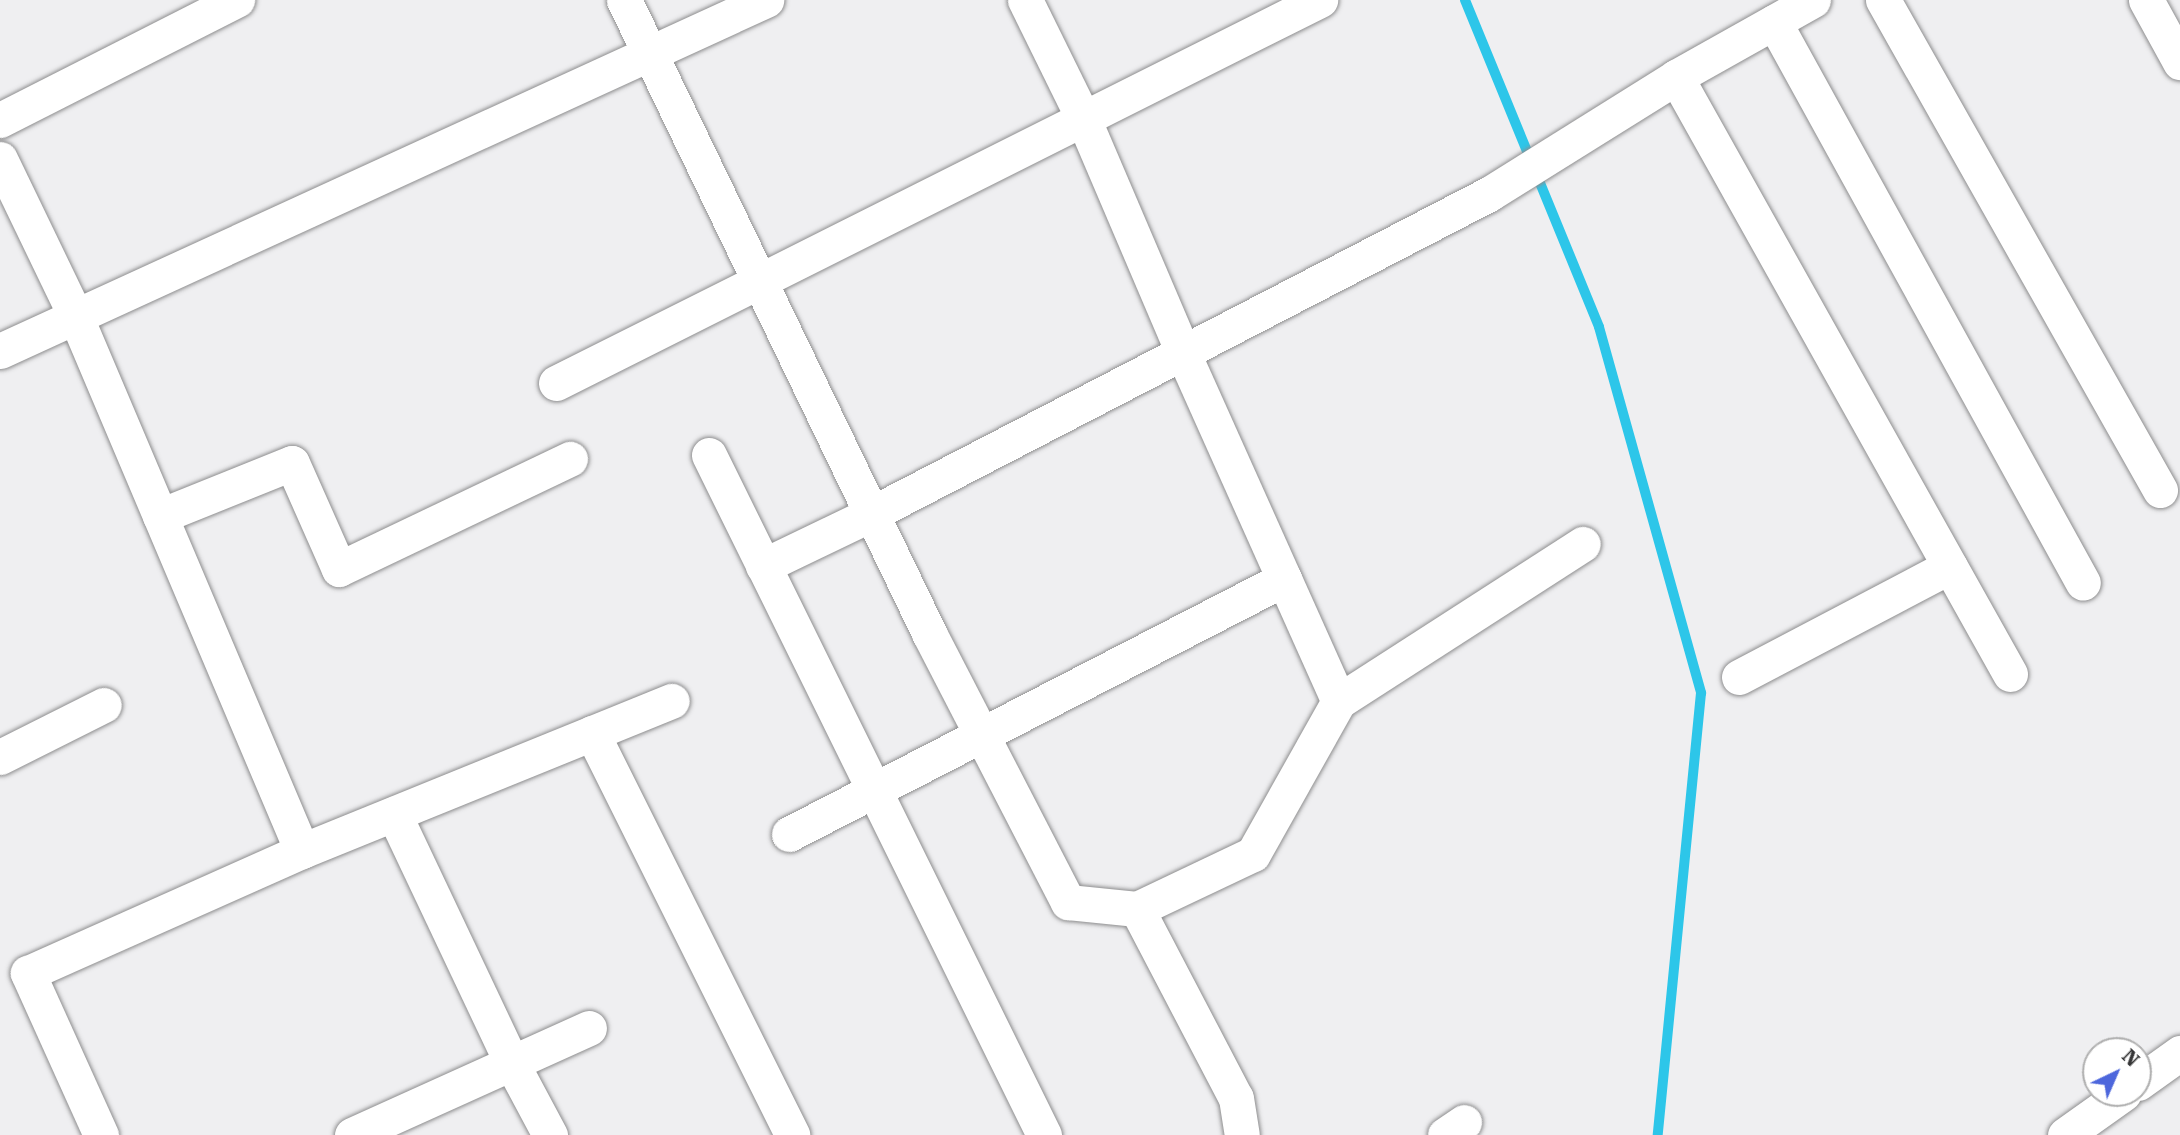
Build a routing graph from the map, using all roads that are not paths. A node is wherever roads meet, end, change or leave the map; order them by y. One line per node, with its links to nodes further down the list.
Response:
1 (237, 0): 14 (street)
2 (624, 0): 10 (street)
3 (766, 0): 10 (street)
4 (1025, 0): 13 (street)
5 (1320, 0): 13 (street)
6 (1813, 0): 9 (street)
7 (1883, 0): 23 (street)
8 (2146, 0): 11 (street)
9 (1774, 22): 12 (street); 30 (street)
10 (651, 55): 16 (street); 17 (street)
11 (2180, 62)
12 (1676, 77): 19 (street); 28 (street)
13 (1083, 118): 16 (street); 19 (street)
14 (0, 120)
15 (0, 159): 17 (street)
16 (759, 280): 20 (street); 24 (street)
17 (75, 315): 18 (street); 25 (street)
18 (0, 351)
19 (1183, 353): 24 (street); 29 (street)
20 (556, 383)
21 (709, 454): 27 (street)
22 (570, 459): 25 (street)
23 (2160, 489)
24 (871, 514): 27 (street); 37 (street)
25 (160, 516): 42 (street)
26 (1583, 544): 34 (street)
27 (763, 566): 39 (street)
28 (1950, 566): 31 (street); 32 (street)
29 (1284, 579): 34 (street); 37 (street)
30 (2083, 583)
31 (2010, 674)
32 (1739, 677)
33 (671, 701): 36 (street)
34 (1339, 701): 43 (street)
35 (104, 705): 38 (street)
36 (592, 733): 40 (street); 52 (street)
37 (982, 735): 39 (street); 43 (street)
38 (0, 757)
39 (874, 791): 41 (street); 53 (street)
40 (394, 814): 42 (street); 46 (street)
41 (789, 834)
42 (302, 851): 49 (street)
43 (1137, 909): 54 (street)
44 (589, 1028): 46 (street)
45 (2180, 1053): 47 (street)
46 (512, 1062): 50 (street); 51 (street)
47 (2152, 1073)
48 (2104, 1107): 55 (street)
49 (101, 1135)
50 (352, 1135)
51 (550, 1135)
52 (792, 1135)
53 (1044, 1135)
54 (1242, 1135)
55 (2065, 1135)

